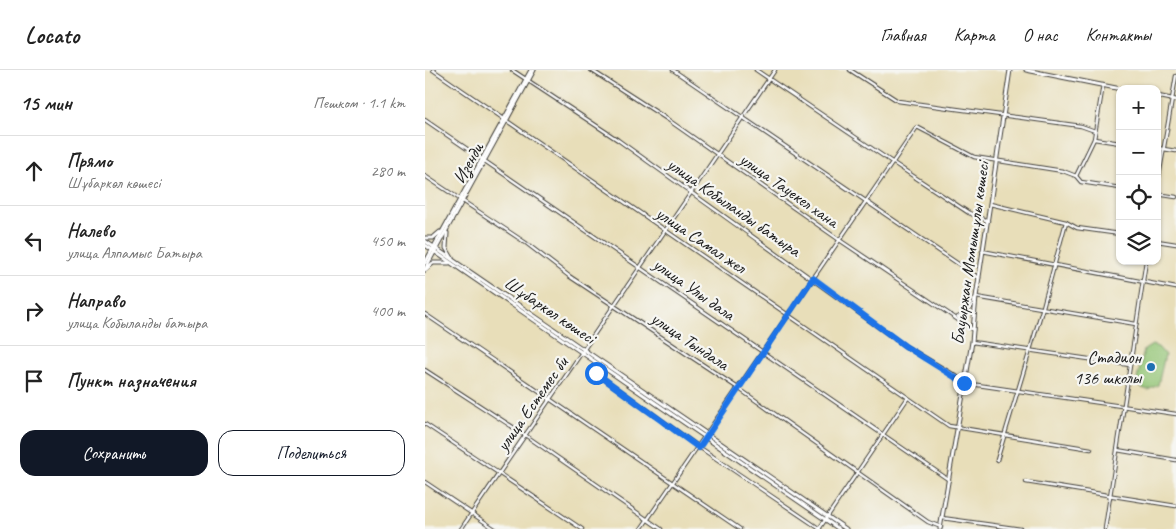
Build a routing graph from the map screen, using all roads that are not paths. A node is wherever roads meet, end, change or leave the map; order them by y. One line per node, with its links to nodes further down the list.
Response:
1 (433, 70): 21 (street, улица Самал жел)
2 (512, 70): 13 (street, улица Кобыланды батыра)
3 (532, 70): 13 (street, Изенди)
4 (591, 70): 28 (street, улица Тауекел хана)
5 (673, 70): 19 (street)
6 (756, 70): 12 (street)
7 (775, 70): 12 (street, улица Естемес би)
8 (850, 70): 18 (street)
9 (1010, 70): 18 (street, Бауыржан Момышұлы көшесі)
10 (1027, 70): 14 (street)
11 (1176, 76): 17 (street)
12 (769, 79): 19 (street, улица Естемес би); 30 (street)
13 (527, 80): 21 (street, Изенди); 36 (street, улица Кобыланды батыра)
14 (1103, 85): 15 (street); 22 (street)
15 (1116, 88)
16 (1161, 97): 17 (street)
17 (1174, 100): 26 (street)
18 (1003, 115): 22 (street); 31 (street, Бауыржан Момышұлы көшесі)
19 (742, 119): 28 (street, улица Естемес би); 40 (street)
20 (425, 120): 29 (street, улица Улы дала)
21 (506, 120): 29 (street, Изенди); 45 (street, улица Самал жел)
22 (1095, 131): 23 (street)
23 (1093, 138): 24 (street); 34 (street)
24 (1116, 141)
25 (1161, 149): 26 (street)
26 (1165, 150): 27 (street); 32 (street)
27 (1176, 151)
28 (716, 154): 36 (street, улица Естемес би); 48 (street, улица Тауекел хана)
29 (484, 160): 39 (street, Изенди); 58 (street, улица Улы дала)
30 (892, 162): 31 (street); 40 (street); 42 (street)
31 (997, 162): 34 (street); 41 (street, Бауыржан Момышұлы көшесі)
32 (1160, 175)
33 (425, 176): 39 (street, улица Тындала)
34 (1077, 176): 35 (street)
35 (1116, 187)
36 (691, 191): 45 (street, улица Естемес би); 60 (street, улица Кобыланды батыра)
37 (1161, 195): 38 (street)
38 (1176, 197)
39 (462, 200): 44 (street, Изенди); 65 (street, улица Тындала)
40 (865, 201): 48 (street); 61 (street)
41 (990, 204): 42 (street, Бауыржан Момышұлы көшесі); 43 (street)
42 (988, 221): 53 (street, Бауыржан Момышұлы көшесі)
43 (1066, 222): 46 (street); 56 (street)
44 (447, 226): 47 (street); 52 (street, Изенди); 55 (street)
45 (665, 230): 58 (street, улица Естемес би); 68 (street, улица Самал жел)
46 (1116, 233)
47 (425, 239): 52 (street, Шұбаркөл көшесі)
48 (838, 239): 60 (street); 69 (street, улица Тауекел хана)
49 (1161, 242): 50 (street)
50 (1176, 244)
51 (425, 245): 52 (street, Шұбаркөл көшесі)
52 (434, 249): 54 (street, Изенди); 55 (street, Шұбаркөл көшесі); 59 (street, Изенди)
53 (982, 251): 56 (street); 61 (street, Бауыржан Момышұлы көшесі)
54 (425, 263)
55 (455, 264): 59 (street); 74 (street, Шұбаркөл көшесі)
56 (1054, 264): 62 (street); 66 (street)
57 (1145, 265): 62 (street)
58 (640, 267): 65 (street, улица Естемес би); 75 (street, улица Улы дала)
59 (425, 269)
60 (813, 278): 68 (street); 79 (street, улица Кобыланды батыра)
61 (979, 278): 64 (street, Бауыржан Момышұлы көшесі)
62 (1143, 281): 63 (street); 70 (street)
63 (1176, 288)
64 (976, 297): 66 (street); 69 (street); 71 (street, Бауыржан Момышұлы көшесі)
65 (614, 304): 74 (street, улица Естемес би); 80 (street, улица Тындала)
66 (1043, 307): 70 (street); 73 (street)
67 (425, 314): 82 (street)
68 (789, 314): 75 (street); 83 (street, улица Самал жел)
69 (958, 317): 71 (street, улица Тауекел хана)
70 (1136, 324): 77 (street)
71 (973, 330): 72 (street, Бауыржан Момышұлы көшесі)
72 (972, 342): 73 (street); 79 (street, Бауыржан Момышұлы көшесі)
73 (1030, 349): 77 (street); 81 (street)
74 (583, 352): 76 (street, Шұбаркөл көшесі); 82 (street, улица Естемес би); 90 (street, Шұбаркөл көшесі)
75 (763, 352): 80 (street); 91 (street, улица Улы дала)
76 (595, 362): 90 (street, Шұбаркөл көшесі); 92 (street, Шұбаркөл көшесі)
77 (1130, 365): 84 (street)
78 (425, 370): 89 (street)
79 (964, 383): 81 (street); 87 (street, Бауыржан Момышұлы көшесі)
80 (738, 388): 90 (street); 98 (street, улица Тындала)
81 (1016, 392): 84 (street); 88 (street)
82 (550, 399): 89 (street, улица Естемес би); 102 (street)
83 (907, 399): 87 (street, улица Самал жел); 91 (street)
84 (1123, 407): 85 (street); 94 (street)
85 (1176, 414)
86 (425, 424): 97 (street)
87 (957, 426): 88 (street, улица Самал жел); 99 (street, Бауыржан Момышұлы көшесі)
88 (1004, 434): 93 (street, улица Самал жел); 95 (street)
89 (525, 435): 97 (street, улица Естемес би); 108 (street)
90 (707, 436): 92 (street); 106 (street, Шұбаркөл көшесі)
91 (884, 436): 98 (street); 99 (street, улица Улы дала)
92 (699, 448): 102 (street); 116 (street, Шұбаркөл көшесі)
93 (1091, 449)
94 (1117, 450): 96 (street); 103 (street)
95 (997, 460)
96 (1176, 460)
97 (500, 472): 105 (street, улица Естемес би); 112 (street)
98 (857, 473): 106 (street); 109 (street, улица Тындала)
99 (949, 480): 107 (street, Бауыржан Момышұлы көшесі)
100 (425, 482): 105 (street)
101 (1026, 482): 103 (street)
102 (673, 484): 108 (street); 115 (street)
103 (1110, 495): 104 (street); 120 (street)
104 (1176, 506)
105 (472, 514): 110 (street, улица Естемес би); 111 (street)
106 (827, 518): 116 (street); 117 (street, Шұбаркөл көшесі); 118 (street, Шұбаркөл көшесі)
107 (942, 518): 109 (street, Бауыржан Момышұлы көшесі); 119 (street)
108 (648, 520): 113 (street); 114 (street)
109 (941, 528)
110 (461, 529)
111 (495, 529)
112 (582, 529)
113 (641, 529)
114 (661, 529)
115 (740, 529)
116 (820, 529)
117 (839, 529)
118 (845, 529)
119 (1021, 529)
120 (1105, 529)

